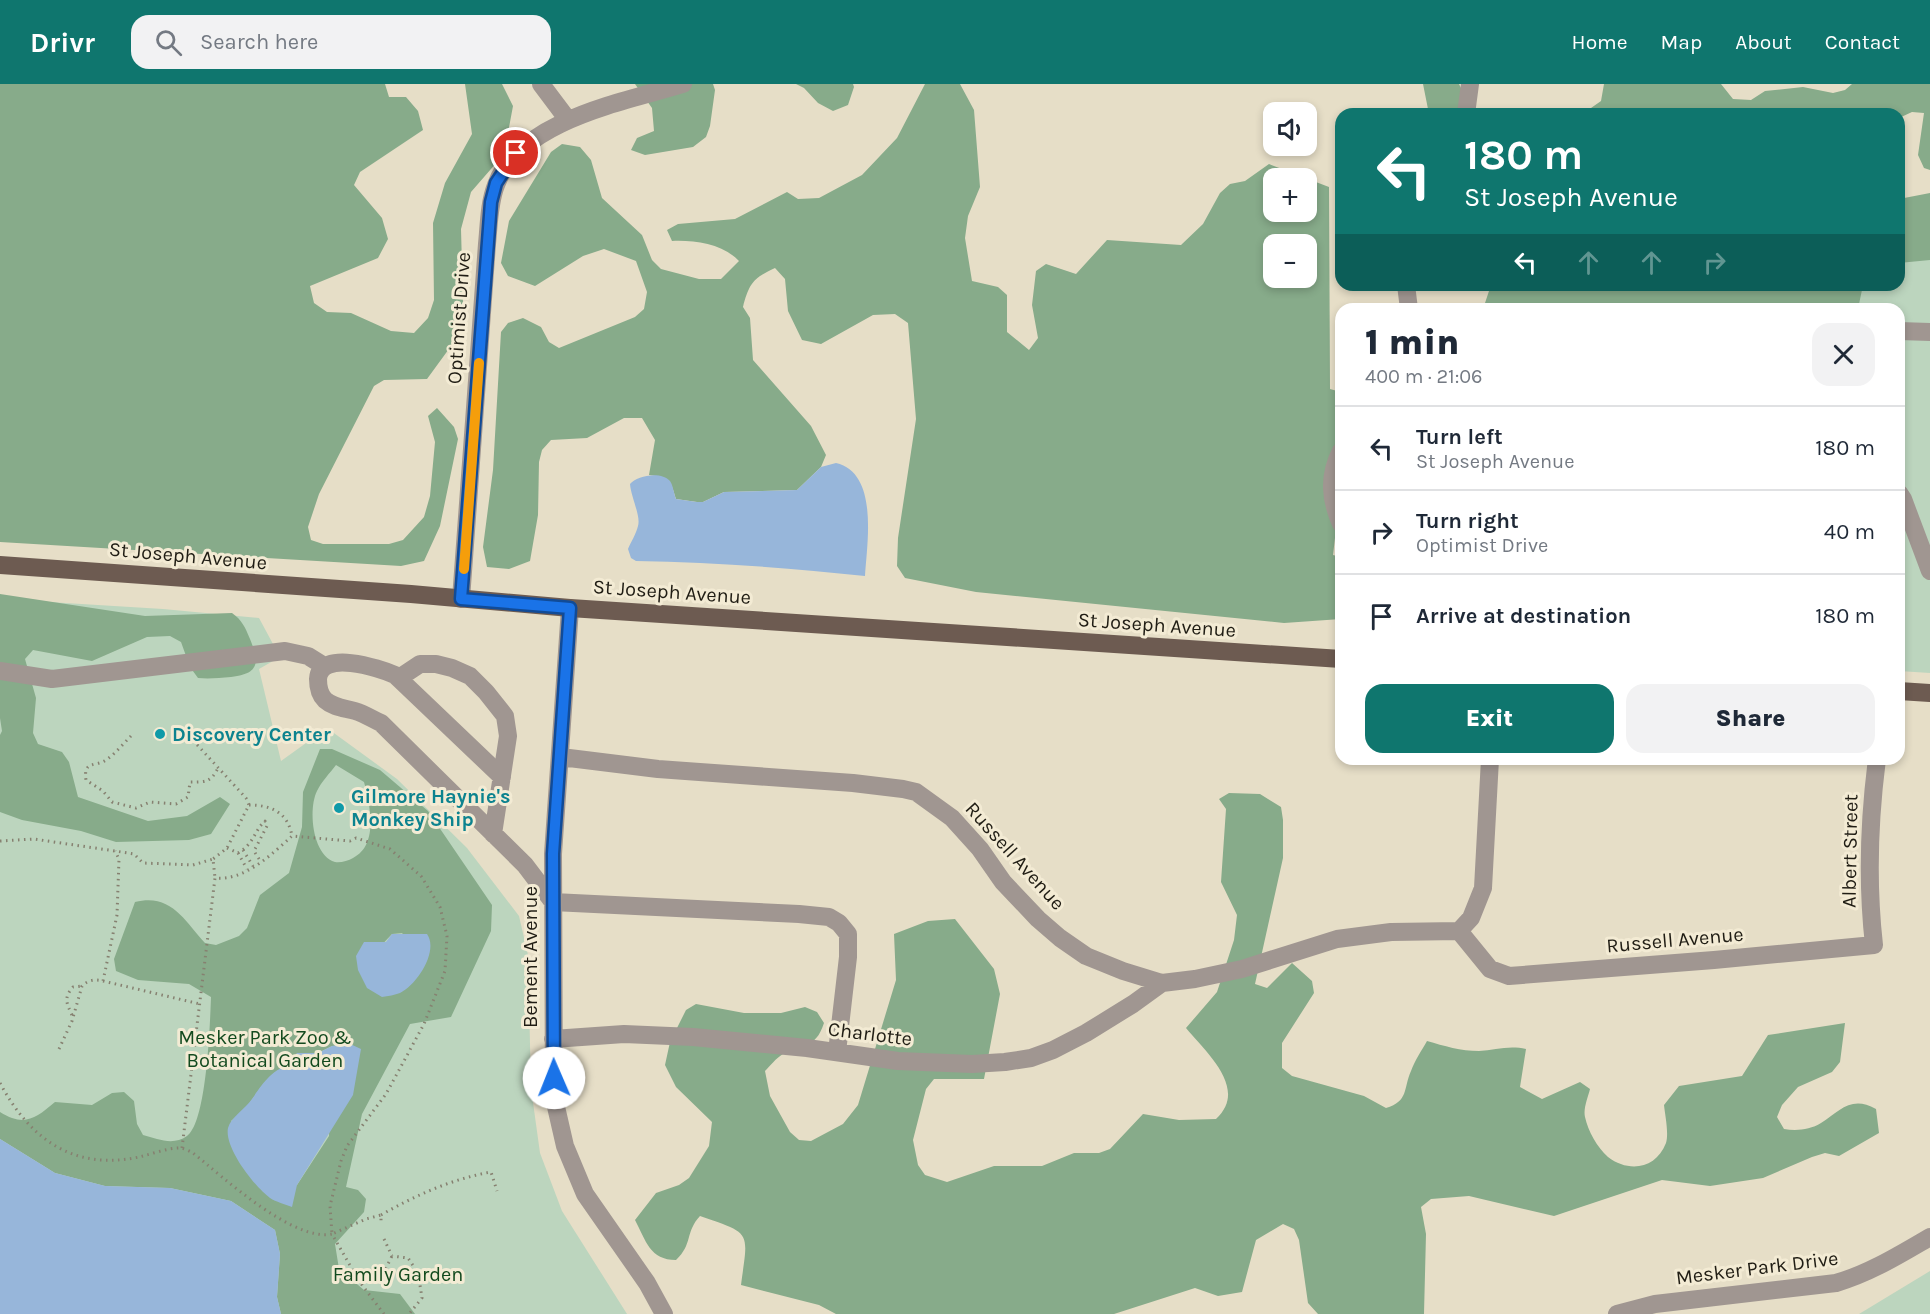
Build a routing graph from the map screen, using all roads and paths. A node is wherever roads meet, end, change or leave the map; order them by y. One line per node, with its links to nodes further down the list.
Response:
1 (541, 84): 5 (street)
2 (683, 84): 5 (street, Optimist Drive)
3 (1470, 84): 4 (street)
4 (1467, 108)
5 (568, 120): 13 (street, Optimist Drive)
6 (1905, 331): 7 (street)
7 (1930, 332)
8 (1335, 466): 10 (street)
9 (1905, 508): 12 (street)
10 (1335, 510)
11 (0, 565): 13 (main road, St Joseph Avenue)
12 (1930, 571)
13 (461, 599): 14 (main road, St Joseph Avenue)
14 (570, 608): 15 (main road, St Joseph Avenue); 23 (street, Bement Avenue)
15 (1335, 659)
16 (324, 666): 17 (street); 18 (street); 29 (street)
17 (0, 671)
18 (399, 678): 27 (street); 27 (street)
19 (1905, 692): 20 (main road)
20 (1930, 693)
21 (130, 736): 26 (path)
22 (189, 736): 26 (path)
23 (561, 757): 41 (street, Bement Avenue); 45 (street, Russell Avenue)
24 (1490, 765): 42 (street)
25 (1876, 765): 43 (street, Albert Street)
26 (218, 768): 28 (path)
27 (502, 777): 29 (street)
28 (249, 805): 30 (path); 32 (path)
29 (493, 834): 41 (street)
30 (292, 836): 37 (path); 57 (path)
31 (0, 841): 34 (path)
32 (227, 848): 35 (path); 36 (path)
33 (243, 850): 35 (path); 37 (path); 38 (path)
34 (115, 851): 36 (path); 44 (path)
35 (238, 852): 39 (path)
36 (213, 859): 40 (path)
37 (261, 862): 38 (path)
38 (253, 866): 39 (path)
39 (248, 869): 40 (path)
40 (215, 878): 47 (path)
41 (553, 902): 49 (street, Bement Avenue); 51 (street)
42 (1459, 931): 43 (street, Russell Avenue); 45 (street, Russell Avenue)
43 (1874, 945)
44 (103, 981): 46 (path); 47 (path)
45 (1162, 982): 51 (street, Charlotte)
46 (82, 986): 48 (path); 48 (path)
47 (200, 1004): 53 (path)
48 (73, 1017): 50 (path)
49 (553, 1039): 51 (street, Charlotte); 66 (street, Bement Avenue)
50 (59, 1049)
51 (837, 1052)
52 (0, 1083): 53 (path)
53 (182, 1148): 57 (path)
54 (497, 1191): 55 (path)
55 (381, 1215): 56 (path); 57 (path)
56 (381, 1224)
57 (332, 1234): 63 (path)
58 (1930, 1237): 67 (street, Mesker Park Drive)
59 (384, 1239): 60 (path)
60 (392, 1256): 61 (path); 65 (path)
61 (371, 1275)
62 (365, 1278): 63 (path)
63 (359, 1281): 64 (path)
64 (384, 1314)
65 (410, 1314)
66 (664, 1314)
67 (1617, 1314)

